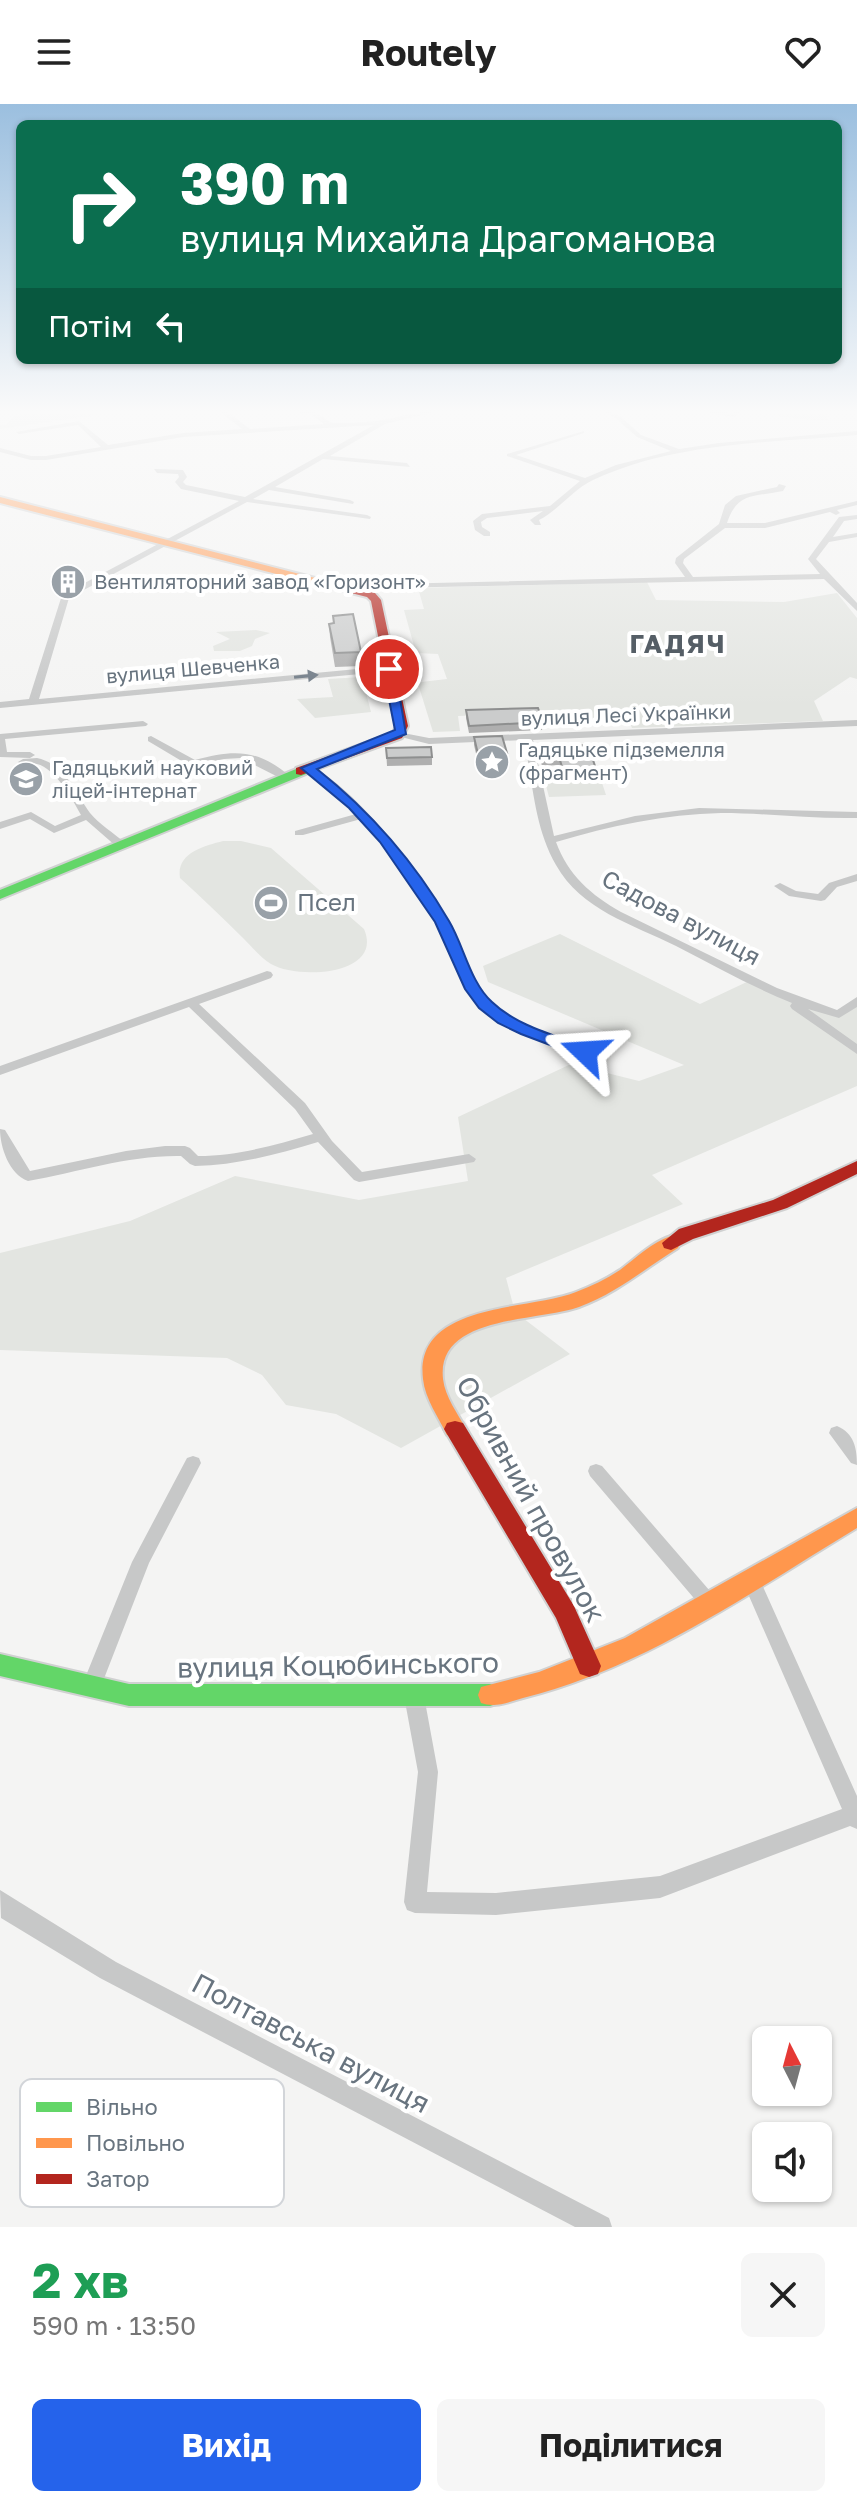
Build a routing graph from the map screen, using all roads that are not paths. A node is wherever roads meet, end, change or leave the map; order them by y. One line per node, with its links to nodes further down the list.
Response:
1 (37, 509): 16 (street)
2 (229, 509): 16 (street)
3 (311, 509): 8 (street)
4 (544, 509): 13 (street)
5 (552, 509): 11 (street)
6 (728, 509): 12 (street)
7 (831, 509): 10 (street); 12 (street)
8 (367, 517)
9 (857, 517): 10 (street)
10 (842, 519): 15 (street)
11 (538, 523)
12 (723, 525): 18 (street)
13 (487, 534)
14 (857, 535): 15 (street)
15 (827, 540): 17 (street)
16 (167, 541): 19 (street); 22 (street)
17 (826, 576): 18 (street); 20 (street)
18 (690, 578): 19 (street)
19 (354, 589): 21 (street)
20 (856, 606)
21 (389, 669): 22 (street, вулиця Шевченка, one-way to 21); 26 (street)
22 (33, 702): 23 (street, вулиця Шевченка)
23 (0, 705)
24 (857, 723): 27 (street, вулиця Лесі Українки)
25 (143, 724): 28 (street)
26 (400, 731): 27 (street, вулиця Лесі Українки); 30 (street)
27 (528, 737): 37 (street, Садова вулиця)
28 (0, 738): 34 (street)
29 (151, 739): 31 (street)
30 (308, 768): 31 (street); 32 (street)
31 (286, 777): 38 (street)
32 (363, 815): 36 (street); 47 (street)
33 (857, 815): 37 (street)
34 (87, 816): 35 (street); 38 (street)
35 (0, 826)
36 (299, 833)
37 (552, 840): 43 (street, Садова вулиця)
38 (121, 845): 41 (street)
39 (857, 877): 40 (street)
40 (780, 886)
41 (2, 893)
42 (267, 975): 45 (street)
43 (779, 994): 44 (street, Садова вулиця); 46 (street, Садова вулиця)
44 (857, 1001)
45 (190, 1002): 48 (street); 50 (street)
46 (857, 1050)
47 (585, 1052)
48 (0, 1071)
49 (0, 1133): 50 (street)
50 (322, 1136): 51 (street)
51 (469, 1159)
52 (857, 1167): 61 (street, Обривний провулок)
53 (837, 1433): 54 (street)
54 (857, 1458)
55 (193, 1463): 62 (street)
56 (596, 1471): 59 (street)
57 (857, 1517): 58 (street, вулиця Коцюбинського)
58 (751, 1580): 59 (street, вулиця Коцюбинського); 64 (street)
59 (710, 1604): 61 (street, вулиця Коцюбинського)
60 (0, 1665): 62 (street, вулиця Коцюбинського)
61 (589, 1666): 63 (street, вулиця Коцюбинського)
62 (91, 1688): 63 (street, вулиця Коцюбинського)
63 (414, 1696): 64 (street)
64 (856, 1816)
65 (0, 1901): 66 (street, Полтавська вулиця)
66 (600, 2227)

